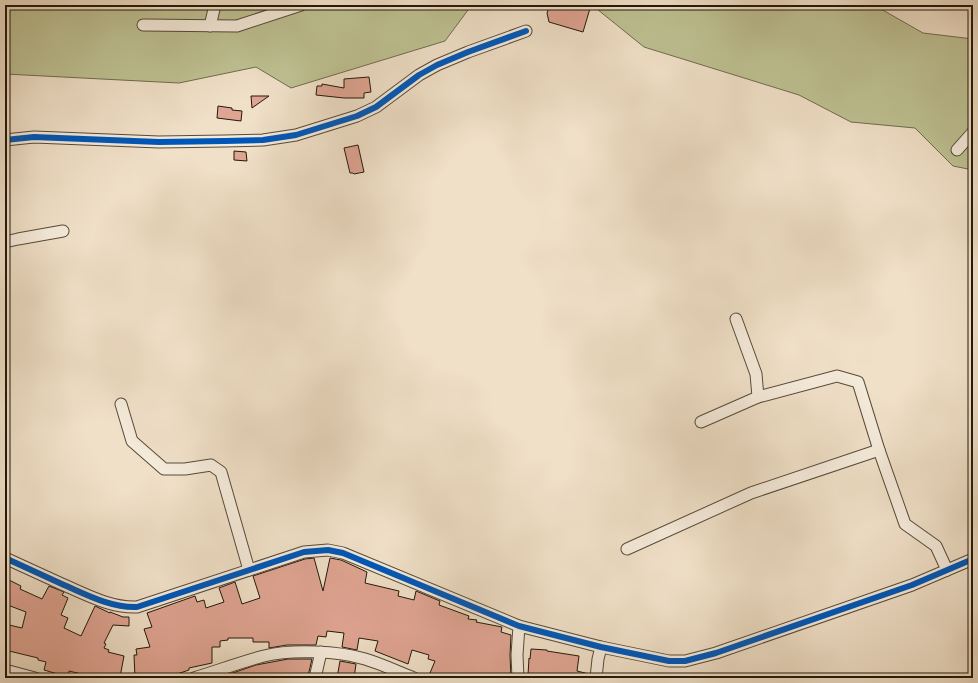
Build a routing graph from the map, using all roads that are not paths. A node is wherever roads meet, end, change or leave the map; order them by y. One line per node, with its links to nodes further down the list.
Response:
1 (215, 5): 4 (street)
2 (302, 5): 4 (street)
3 (143, 25): 4 (street)
4 (210, 26)
5 (526, 31): 7 (street)
6 (973, 132): 8 (street)
7 (5, 140)
8 (957, 150)
9 (64, 232): 10 (street)
10 (5, 242)
11 (736, 319): 12 (street)
12 (758, 397): 14 (street); 15 (street)
13 (121, 404): 19 (street)
14 (701, 422)
15 (879, 450): 16 (street); 20 (street)
16 (626, 549)
17 (5, 558): 19 (street)
18 (973, 559): 20 (street)
19 (249, 570): 21 (street)
20 (947, 570): 22 (street)
21 (519, 626): 22 (street); 29 (street)
22 (601, 647): 30 (street)
23 (321, 652): 26 (street); 27 (street); 28 (street)
24 (5, 670): 25 (street)
25 (35, 678)
26 (194, 678)
27 (315, 678)
28 (414, 678)
29 (518, 678)
30 (596, 678)

